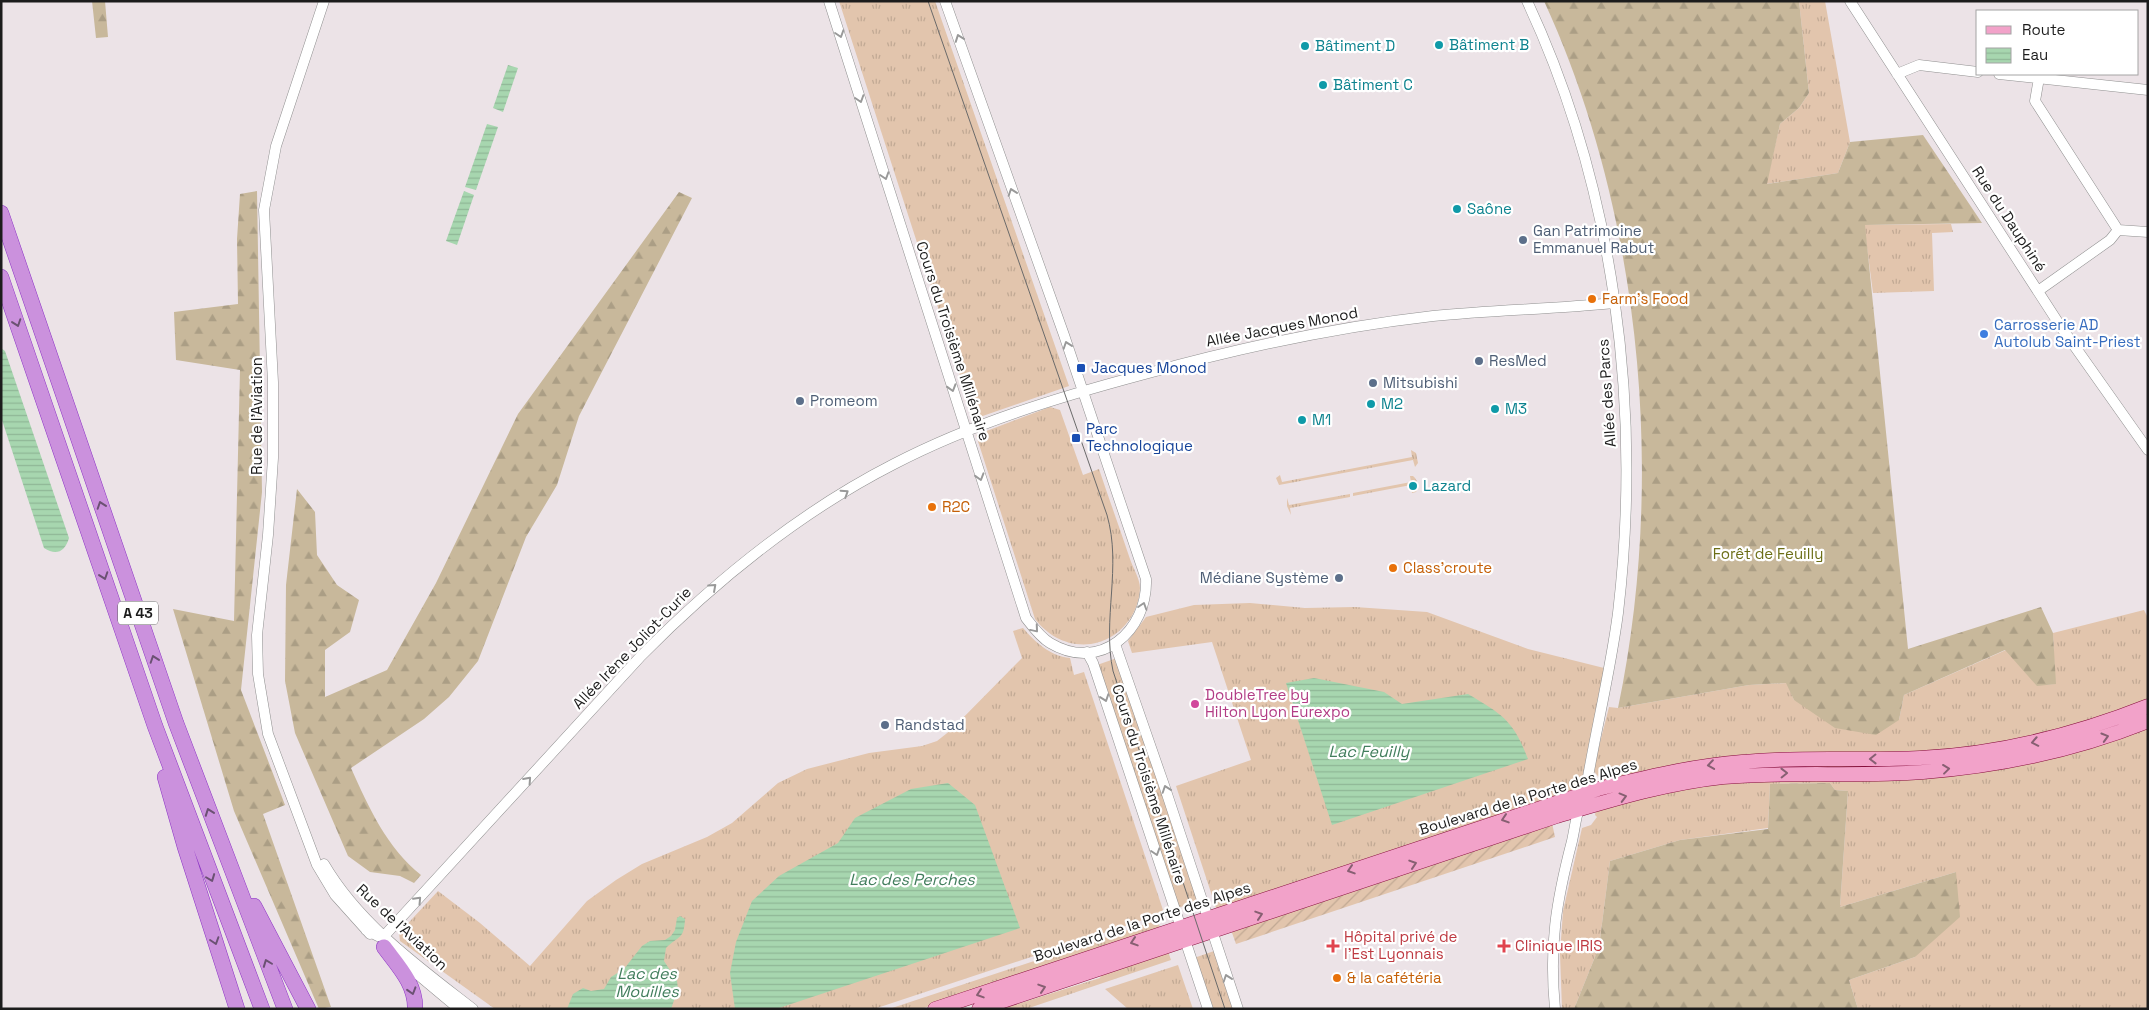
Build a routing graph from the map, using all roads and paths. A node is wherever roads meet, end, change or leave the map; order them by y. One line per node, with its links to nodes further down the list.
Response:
1 (324, 1): 27 (street, Rue de l'Aviation)
2 (829, 1): 18 (street, Cours du Troisième Millénaire, one-way to 18)
3 (945, 1): 17 (street, Cours du Troisième Millénaire, one-way to 3)
4 (1527, 1): 16 (street, Allée des Parcs)
5 (1850, 1): 7 (street, Rue du Dauphiné)
6 (1976, 72): 7 (street)
7 (1896, 74): 15 (street, Rue du Dauphiné)
8 (2009, 75): 9 (street)
9 (2040, 78): 10 (street); 12 (street)
10 (2148, 90)
11 (1, 213): 28 (highway, A 43, one-way to 11)
12 (2118, 230): 13 (street); 15 (street)
13 (2148, 232)
14 (1, 277): 24 (highway, A 43, one-way to 24)
15 (2038, 291): 19 (street, Rue du Dauphiné)
16 (1614, 303): 17 (street, Allée Jacques Monod); 25 (street, Allée des Parcs)
17 (1082, 391): 18 (street, Allée Jacques Monod); 20 (street, Cours du Troisième Millénaire, one-way to 17)
18 (966, 431): 21 (street, Cours du Troisième Millénaire, one-way to 21); 33 (street, Allée Irène Joliot-Curie, one-way to 18)
19 (2146, 446)
20 (1115, 644): 21 (street, Cours du Troisième Millénaire); 29 (street, Cours du Troisième Millénaire, one-way to 20)
21 (1087, 652): 30 (street, Cours du Troisième Millénaire, one-way to 30)
22 (2148, 706): 25 (main road, Boulevard de la Porte des Alpes, one-way to 25)
23 (2148, 721): 26 (main road, Boulevard de la Porte des Alpes, one-way to 23)
24 (155, 726): 34 (highway, one-way to 34); 35 (highway, A 43, one-way to 35)
25 (1585, 794): 26 (street, Allée des Parcs); 29 (main road, Boulevard de la Porte des Alpes, one-way to 29)
26 (1576, 810): 31 (main road, Boulevard de la Porte des Alpes, one-way to 26); 45 (street)
27 (305, 831): 33 (street, Rue de l'Aviation); 33 (street, Rue de l'Aviation)
28 (218, 837): 36 (highway, A 43, one-way to 28); 37 (highway)
29 (1208, 917): 30 (main road, Boulevard de la Porte des Alpes); 31 (street, Cours du Troisième Millénaire)
30 (1180, 926): 32 (street, Cours du Troisième Millénaire); 41 (main road, Boulevard de la Porte des Alpes, one-way to 41)
31 (1213, 930): 32 (main road, Boulevard de la Porte des Alpes); 44 (street, Cours du Troisième Millénaire, one-way to 31)
32 (1185, 940): 42 (main road, Boulevard de la Porte des Alpes, one-way to 32); 43 (street, Cours du Troisième Millénaire)
33 (385, 941): 38 (highway, one-way to 38); 39 (street, Rue de l'Aviation); 40 (street, Rue de l'Aviation)
34 (237, 1009)
35 (262, 1009)
36 (285, 1009)
37 (308, 1009)
38 (415, 1009)
39 (459, 1009)
40 (472, 1009)
41 (935, 1009)
42 (979, 1009)
43 (1208, 1009)
44 (1238, 1009)
45 (1555, 1009)

